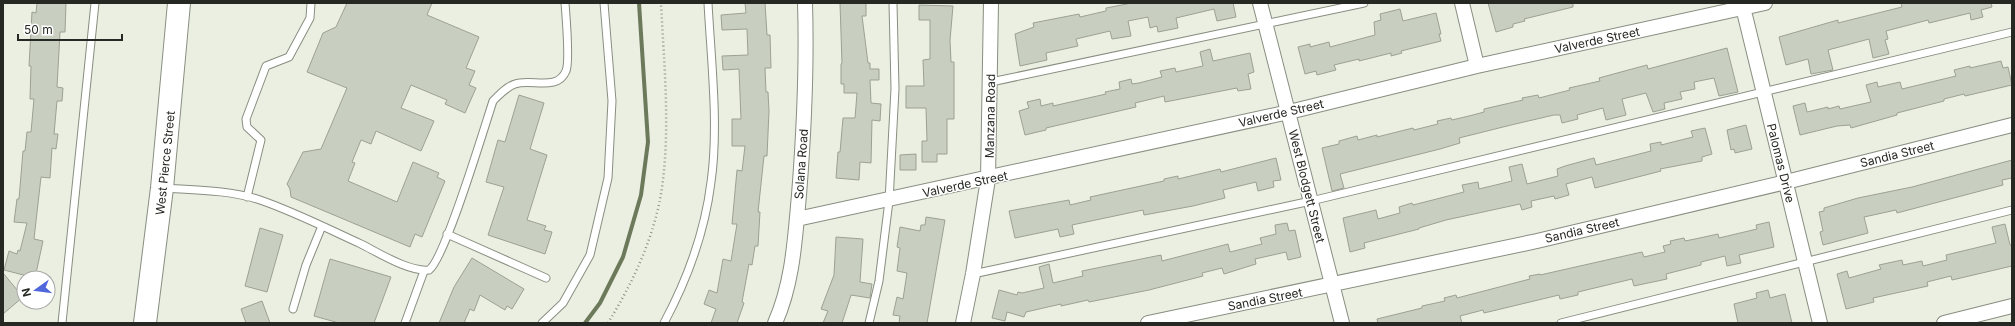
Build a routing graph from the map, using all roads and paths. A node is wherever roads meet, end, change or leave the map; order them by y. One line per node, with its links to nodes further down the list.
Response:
1 (95, 3): 40 (lane)
2 (179, 3): 25 (highway, West Pierce Street)
3 (311, 3): 26 (lane)
4 (565, 3): 32 (lane)
5 (604, 3): 43 (lane)
6 (662, 3): 44 (path)
7 (708, 3): 45 (lane)
8 (804, 3): 30 (street, Solana Road)
9 (893, 3): 27 (lane)
10 (991, 3): 19 (street, Manzana Road)
11 (1260, 3): 16 (street, West Blodgett Street)
12 (1361, 3): 16 (lane)
13 (1462, 3): 18 (street)
14 (1765, 3): 15 (street, Valverde Street)
15 (1743, 6): 18 (street, Valverde Street); 20 (street, Palomas Drive)
16 (1265, 24): 19 (lane); 21 (street, West Blodgett Street)
17 (2012, 32): 20 (lane)
18 (1477, 66): 21 (street, Valverde Street)
19 (991, 82): 23 (street, Manzana Road)
20 (1764, 92): 24 (street, Palomas Drive); 28 (lane)
21 (1289, 112): 23 (street, Valverde Street); 28 (street, West Blodgett Street)
22 (2012, 125): 24 (street, Sandia Street)
23 (988, 179): 27 (street, Valverde Street); 35 (street, Manzana Road)
24 (1786, 182): 33 (street, Palomas Drive); 37 (street, Sandia Street)
25 (162, 188): 26 (lane); 41 (highway, West Pierce Street)
26 (247, 196): 31 (lane)
27 (889, 201): 30 (street, Valverde Street); 47 (lane)
28 (1311, 201): 35 (lane); 37 (street, West Blodgett Street)
29 (2012, 210): 33 (lane)
30 (797, 220): 46 (street, Solana Road)
31 (322, 226): 34 (lane); 39 (lane)
32 (447, 234): 34 (lane); 36 (lane)
33 (1805, 262): 51 (lane); 52 (street, Palomas Drive)
34 (424, 271): 42 (lane)
35 (973, 274): 48 (street, Manzana Road)
36 (546, 278)
37 (1332, 285): 49 (street, Sandia Street); 50 (street, West Blodgett Street)
38 (2012, 306): 53 (street)
39 (292, 309)
40 (62, 323)
41 (145, 323)
42 (405, 323)
43 (542, 323)
44 (608, 323)
45 (664, 323)
46 (775, 323)
47 (869, 323)
48 (963, 323)
49 (1148, 323)
50 (1342, 323)
51 (1561, 323)
52 (1820, 323)
53 (1944, 323)

